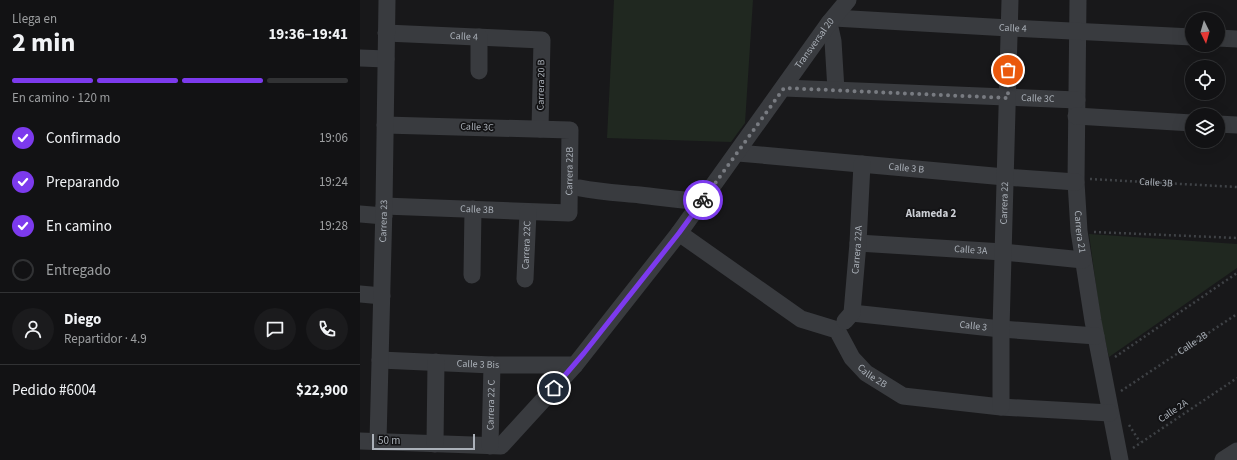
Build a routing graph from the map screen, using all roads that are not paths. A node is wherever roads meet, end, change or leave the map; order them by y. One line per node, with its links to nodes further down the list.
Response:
1 (387, 0): 8 (street, Carrera 23)
2 (848, 0): 5 (street, Transversal 20)
3 (1010, 0): 6 (street, Carrera 22)
4 (1078, 0): 7 (street, Carrera 21)
5 (832, 20): 6 (street, Calle 4); 17 (street, Transversal 20); 18 (street)
6 (1010, 28): 7 (street, Calle 4); 19 (street, Carrera 22)
7 (1077, 31): 10 (street, Calle 4); 20 (street, Carrera 21)
8 (386, 33): 9 (street, Calle 4); 15 (street, Carrera 23)
9 (479, 37): 13 (street, Calle 4); 16 (street)
10 (1185, 37)
11 (1225, 38): 12 (street)
12 (1237, 39)
13 (542, 40): 25 (street, Carrera 20 B)
14 (360, 58): 15 (street)
15 (386, 59): 22 (street, Carrera 23)
16 (479, 71)
17 (784, 88): 18 (street, Calle 3C); 27 (street, Transversal 20)
18 (836, 90): 19 (street, Calle 3C)
19 (1008, 98): 20 (street, Calle 3C); 29 (street, Carrera 22)
20 (1076, 108): 21 (street, Calle 3C); 30 (street, Carrera 21)
21 (1185, 122)
22 (384, 125): 25 (street, Calle 3C); 34 (street, Carrera 23)
23 (1225, 125): 24 (street)
24 (1237, 126)
25 (540, 129): 26 (street, Calle 3C)
26 (570, 130): 36 (street, Carrera 22B)
27 (738, 152): 28 (street, Calle 3 B); 32 (street, Transversal 20)
28 (862, 164): 29 (street, Calle 3 B); 39 (street, Carrera 22A)
29 (1005, 177): 30 (street, Calle 3 B); 40 (street, Carrera 22)
30 (1076, 180): 41 (street, Carrera 21)
31 (580, 188): 32 (street)
32 (702, 201): 38 (street, Transversal 20)
33 (473, 209): 34 (street, Calle 3B); 35 (street, Calle 3B); 42 (street)
34 (384, 211): 37 (street); 45 (street, Carrera 23)
35 (528, 212): 36 (street, Calle 3B); 43 (street, Carrera 22C)
36 (569, 213)
37 (360, 214)
38 (679, 233): 48 (street); 53 (street, Transversal 20)
39 (858, 243): 40 (street, Calle 3A); 46 (street, Carrera 22A)
40 (1003, 252): 41 (street, Calle 3A); 47 (street, Carrera 22)
41 (1083, 260): 49 (street, Carrera 21)
42 (472, 275)
43 (525, 279)
44 (360, 294): 45 (street)
45 (382, 296): 50 (street, Carrera 23)
46 (852, 313): 47 (street, Calle 3); 48 (street)
47 (1001, 329): 49 (street, Calle 3); 55 (street, Carrera 22)
48 (837, 330): 55 (street, Calle 2B)
49 (1096, 336): 54 (street, Carrera 21)
50 (380, 360): 51 (street, Calle 3 Bis); 57 (street, Carrera 23)
51 (436, 362): 52 (street, Calle 3 Bis); 58 (street)
52 (492, 365): 53 (street, Calle 3 Bis); 59 (street, Carrera 22 C)
53 (575, 365): 59 (street, Transversal 20)
54 (1109, 406): 55 (street, Calle 2B); 61 (street, Carrera 21)
55 (1001, 407)
56 (360, 441): 57 (street)
57 (378, 441): 58 (street)
58 (435, 444): 59 (street)
59 (495, 446)
60 (1237, 451): 62 (street)
61 (1119, 458)
62 (1224, 460)

